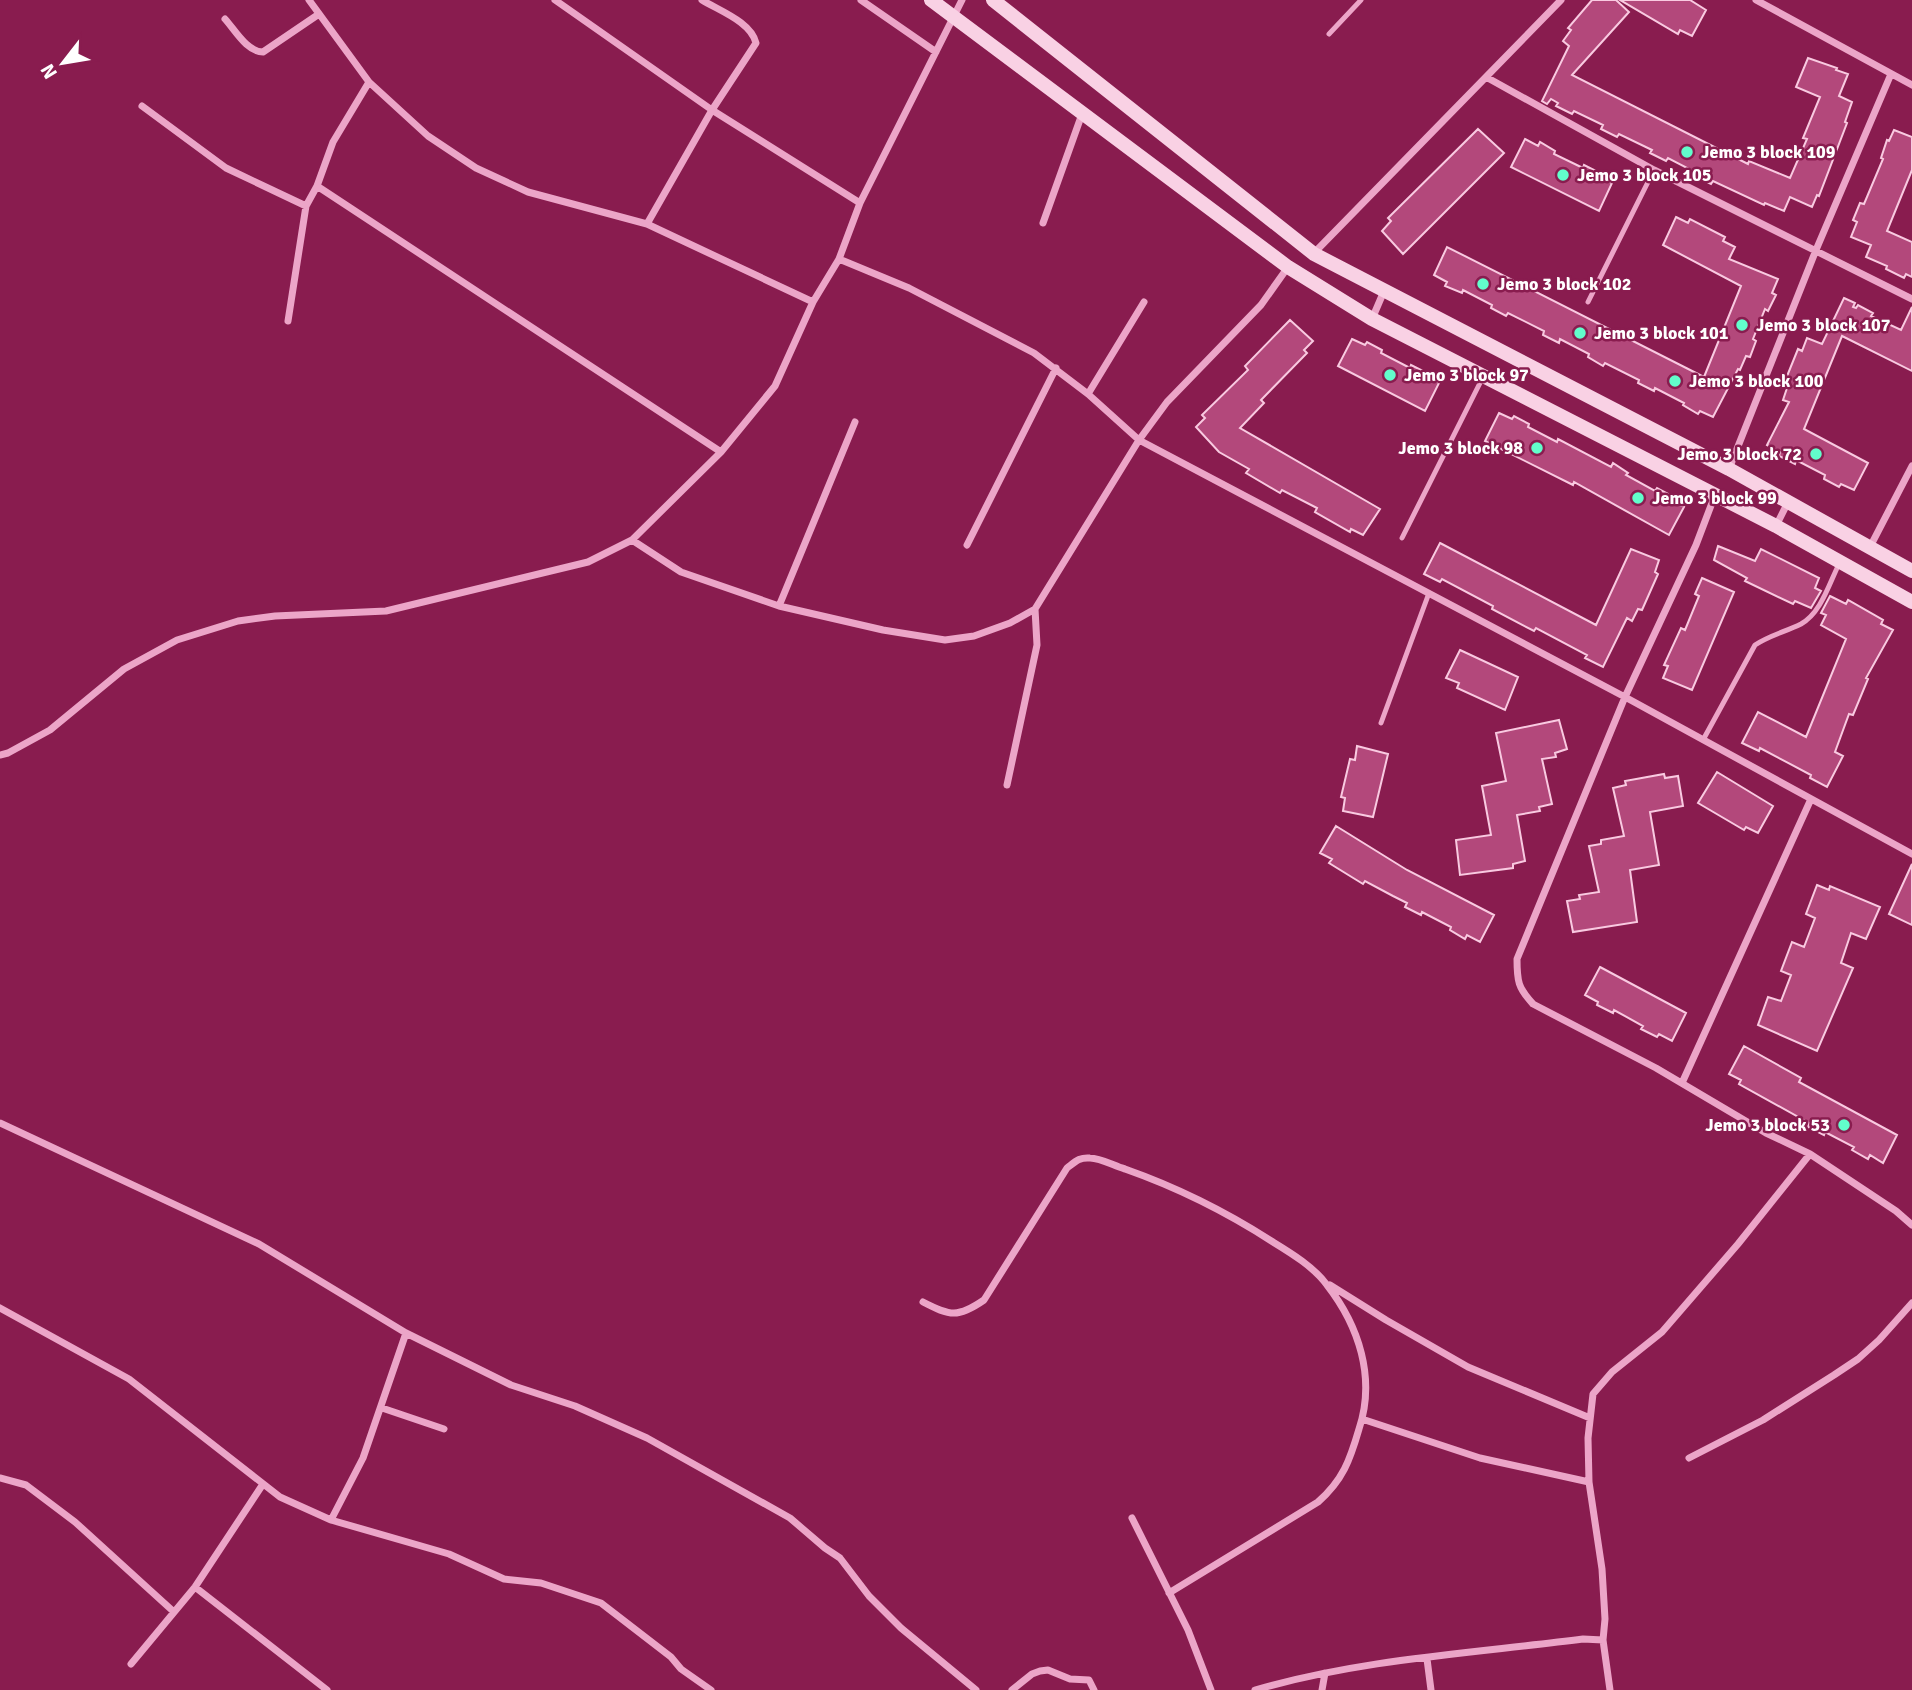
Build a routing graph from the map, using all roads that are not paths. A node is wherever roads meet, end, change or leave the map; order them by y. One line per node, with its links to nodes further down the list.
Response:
1 (309, 0): 11 (street)
2 (555, 0): 21 (street)
3 (702, 0): 21 (street)
4 (861, 0): 15 (street)
5 (931, 0): 12 (street)
6 (962, 0): 12 (street)
7 (993, 0): 30 (street)
8 (1361, 0): 14 (lane)
9 (1560, 0): 17 (street)
10 (1756, 0): 16 (street)
11 (318, 14): 13 (street); 18 (street)
12 (953, 18): 15 (street); 22 (street)
13 (225, 19)
14 (1329, 34)
15 (936, 52): 25 (street)
16 (1891, 74): 19 (street); 29 (street)
17 (1486, 77): 23 (street); 30 (street)
18 (369, 82): 24 (street); 28 (street)
19 (1912, 85)
20 (142, 106): 26 (street)
21 (712, 110): 25 (street); 28 (street)
22 (1082, 114): 27 (street); 32 (street)
23 (1654, 170): 29 (street); 37 (lane)
24 (317, 186): 26 (street); 45 (street)
25 (860, 203): 31 (street)
26 (306, 206): 39 (street)
27 (1043, 223)
28 (647, 224): 35 (street)
29 (1816, 250): 34 (street); 47 (street)
30 (1314, 254): 33 (street)
31 (839, 259): 35 (street); 40 (street)
32 (1288, 267): 38 (street); 44 (street)
33 (1384, 291): 38 (street); 47 (street)
34 (1912, 299)
35 (813, 302): 45 (street)
36 (1144, 302): 42 (street)
37 (1588, 302)
38 (1372, 319): 41 (street)
39 (288, 321)
40 (1056, 368): 42 (street); 53 (street)
41 (1484, 374): 48 (street); 51 (lane)
42 (1088, 394): 44 (street)
43 (855, 422): 59 (street)
44 (1139, 440): 57 (street); 60 (street)
45 (721, 452): 52 (street)
46 (1912, 466): 54 (street)
47 (1729, 469): 49 (street)
48 (1715, 495): 50 (street); 61 (street)
49 (1788, 501): 50 (street); 54 (street)
50 (1776, 526): 55 (street)
51 (1402, 538)
52 (632, 540): 59 (street); 64 (street)
53 (967, 545)
54 (1870, 547): 56 (street)
55 (1840, 562): 58 (street); 63 (lane)
56 (1912, 571)
57 (1429, 593): 61 (street); 62 (lane)
58 (1912, 602)
59 (779, 606): 60 (street)
60 (1035, 609): 65 (street)
61 (1625, 697): 63 (street); 68 (street)
62 (1381, 723)
63 (1703, 740): 66 (street)
64 (0, 755)
65 (1007, 785)
66 (1811, 799): 67 (street); 68 (street)
67 (1912, 854)
68 (1682, 1083): 70 (street)
69 (0, 1123): 76 (street)
70 (1810, 1154): 71 (street); 78 (street)
71 (1912, 1225)
72 (1326, 1282): 73 (street); 78 (street); 79 (street)
73 (923, 1302)
74 (1912, 1303): 81 (street)
75 (0, 1308): 84 (street)
76 (406, 1333): 77 (street); 96 (street)
77 (382, 1408): 80 (street); 86 (street)
78 (1590, 1418): 83 (street)
79 (1362, 1419): 83 (street); 88 (street)
80 (444, 1429)
81 (1689, 1458)
82 (0, 1478): 89 (street)
83 (1589, 1482): 90 (street)
84 (263, 1484): 86 (street); 87 (street)
85 (1132, 1518): 88 (street)
86 (331, 1520): 95 (street)
87 (195, 1587): 89 (street); 94 (street)
88 (1169, 1593): 99 (street)
89 (174, 1612): 92 (street)
90 (1602, 1640): 91 (street); 103 (street)
91 (1427, 1658): 93 (street); 102 (street)
92 (131, 1664)
93 (1325, 1674): 100 (street); 101 (street)
94 (327, 1690)
95 (711, 1690)
96 (976, 1690)
97 (1012, 1690): 98 (street)
98 (1094, 1690)
99 (1211, 1690)
100 (1255, 1690)
101 (1322, 1690)
102 (1431, 1690)
103 (1610, 1690)

